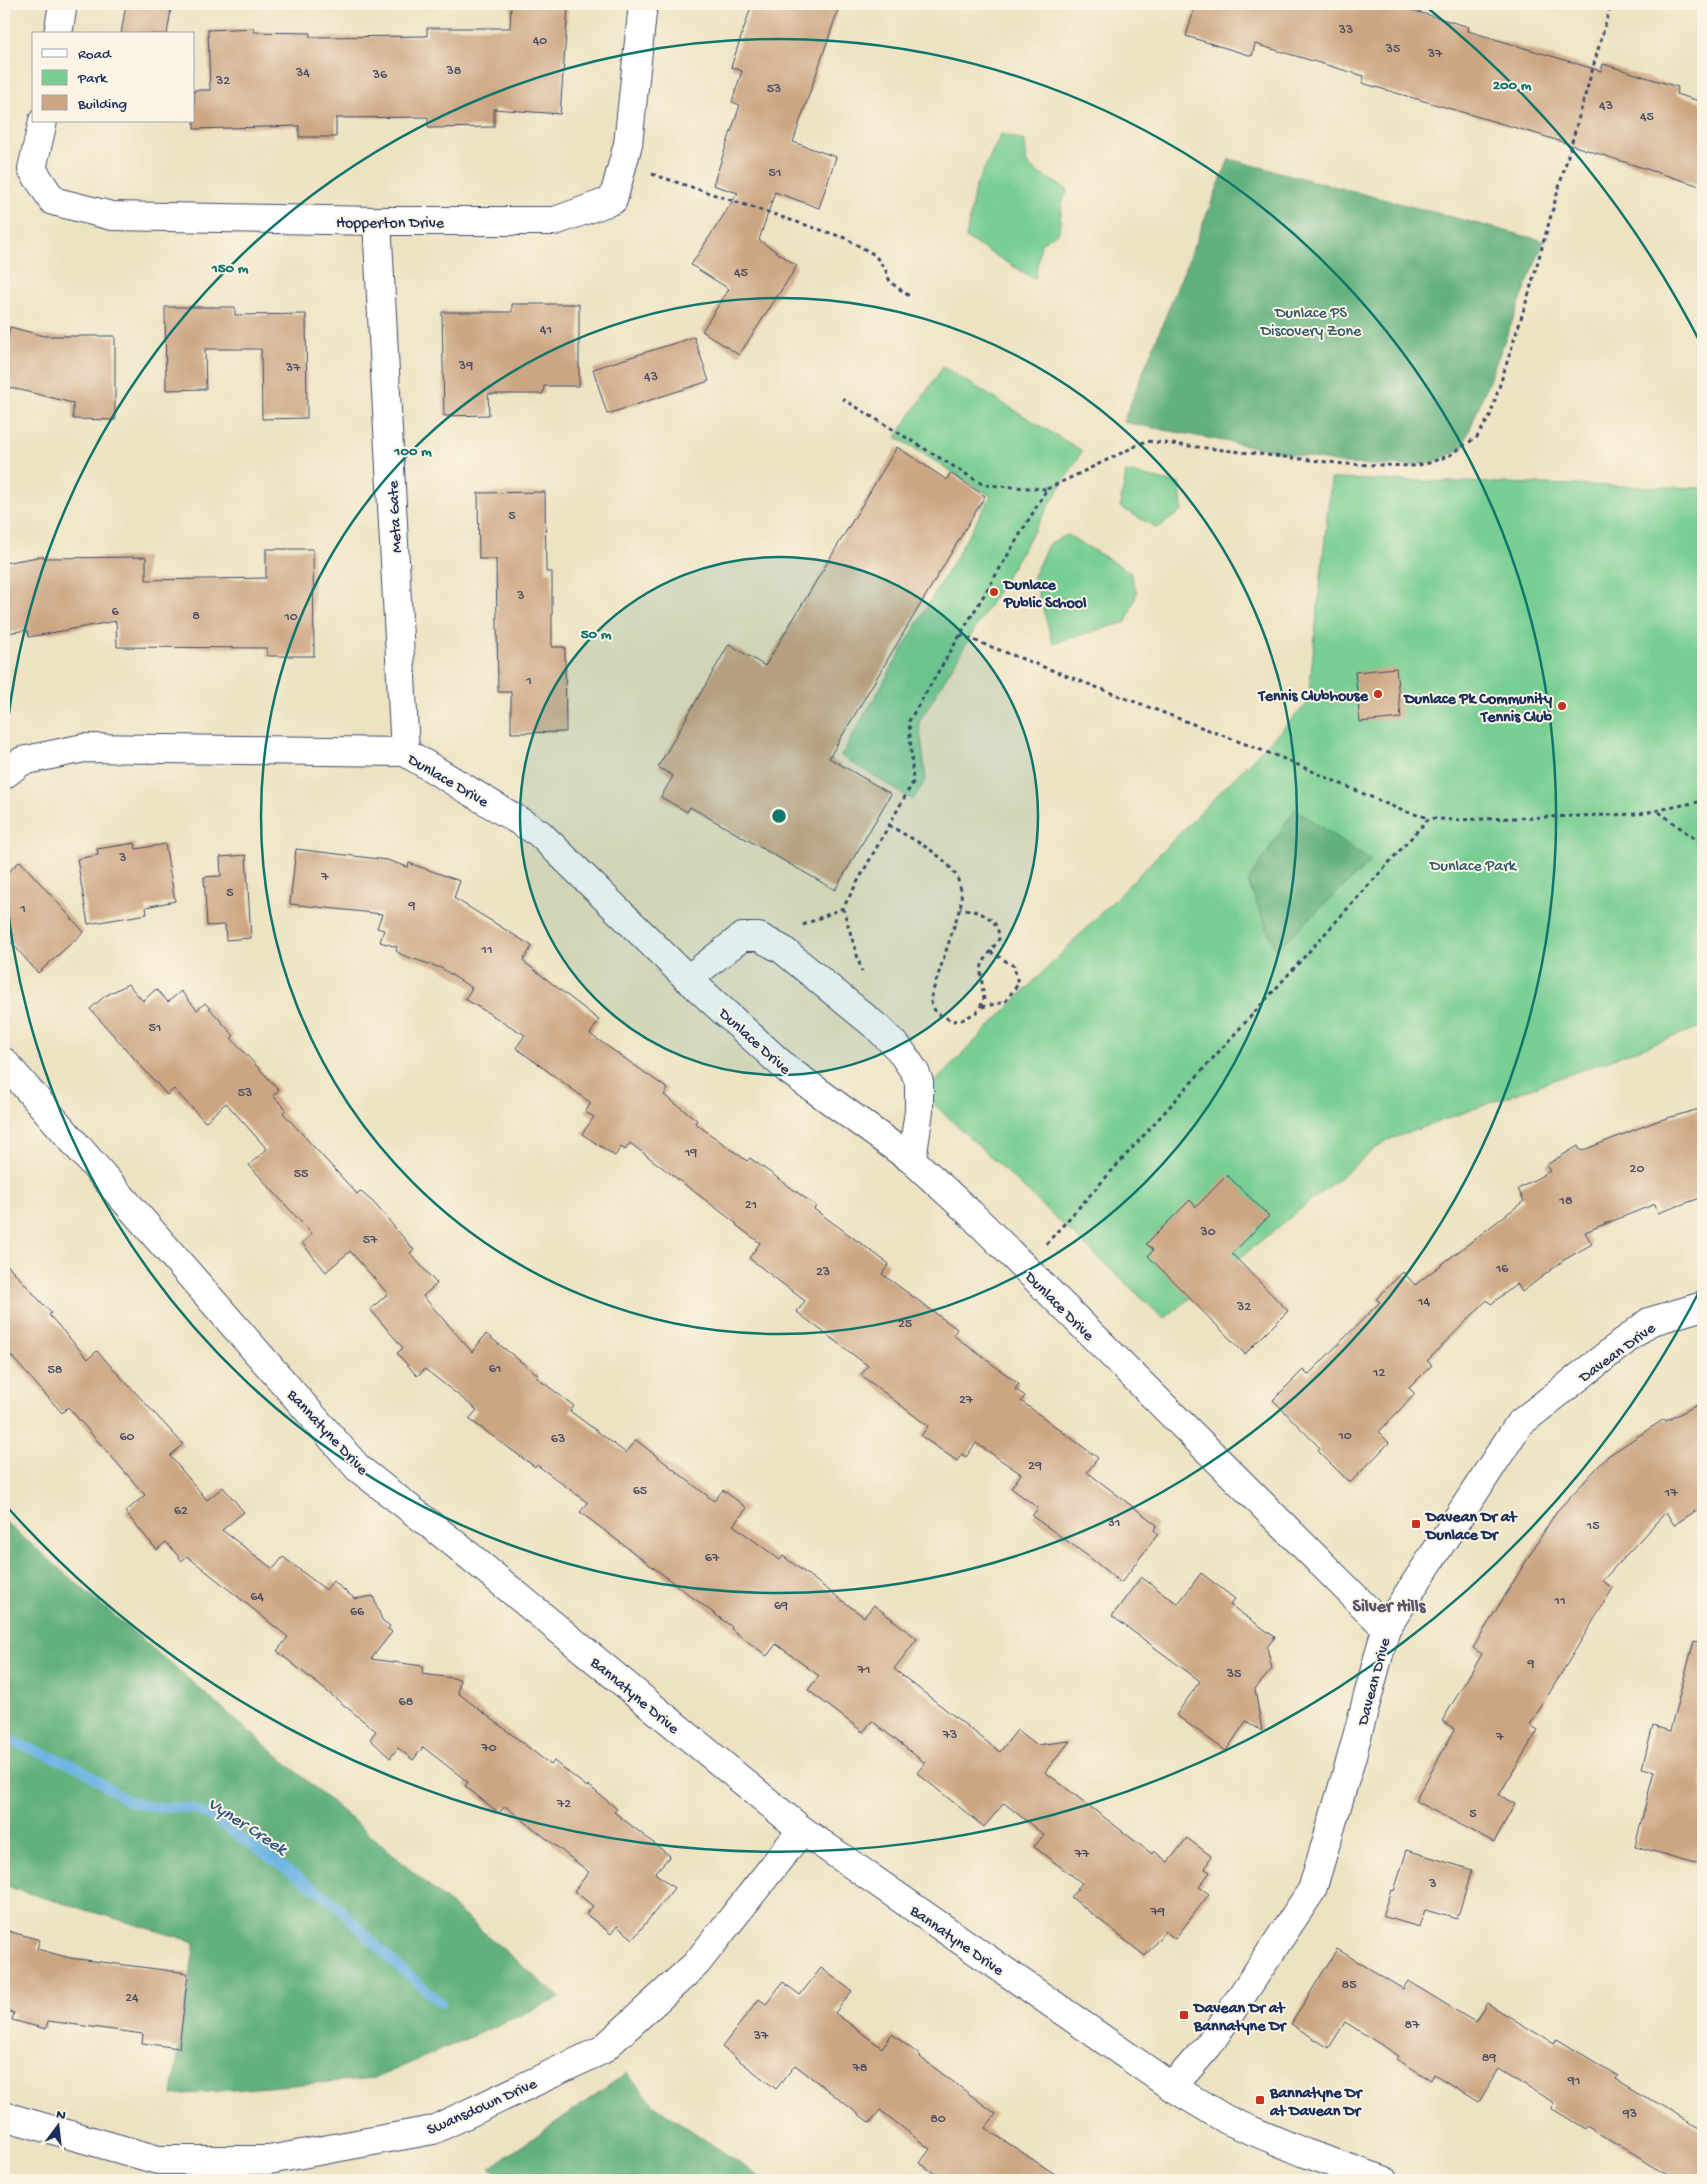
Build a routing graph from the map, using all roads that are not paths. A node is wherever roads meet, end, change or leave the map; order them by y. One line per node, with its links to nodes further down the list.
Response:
1 (63, 4): 3 (street)
2 (643, 4): 5 (street, Hopperton Drive)
3 (58, 32)
4 (42, 122): 5 (street, Hopperton Drive)
5 (377, 221): 6 (street, Meta Gate)
6 (405, 752): 7 (street, Dunlace Drive); 8 (street, Dunlace Drive)
7 (4, 775)
8 (688, 979): 10 (street, Dunlace Drive); 10 (street)
9 (4, 1062): 13 (street, Bannatyne Drive)
10 (912, 1160): 12 (street, Dunlace Drive)
11 (1703, 1306): 12 (street, Davean Drive)
12 (1386, 1628): 14 (street, Davean Drive)
13 (802, 1830): 14 (street, Bannatyne Drive); 15 (street, Swansdown Drive)
14 (1172, 2087): 16 (street, Bannatyne Drive)
15 (4, 2116)
16 (1383, 2180)

